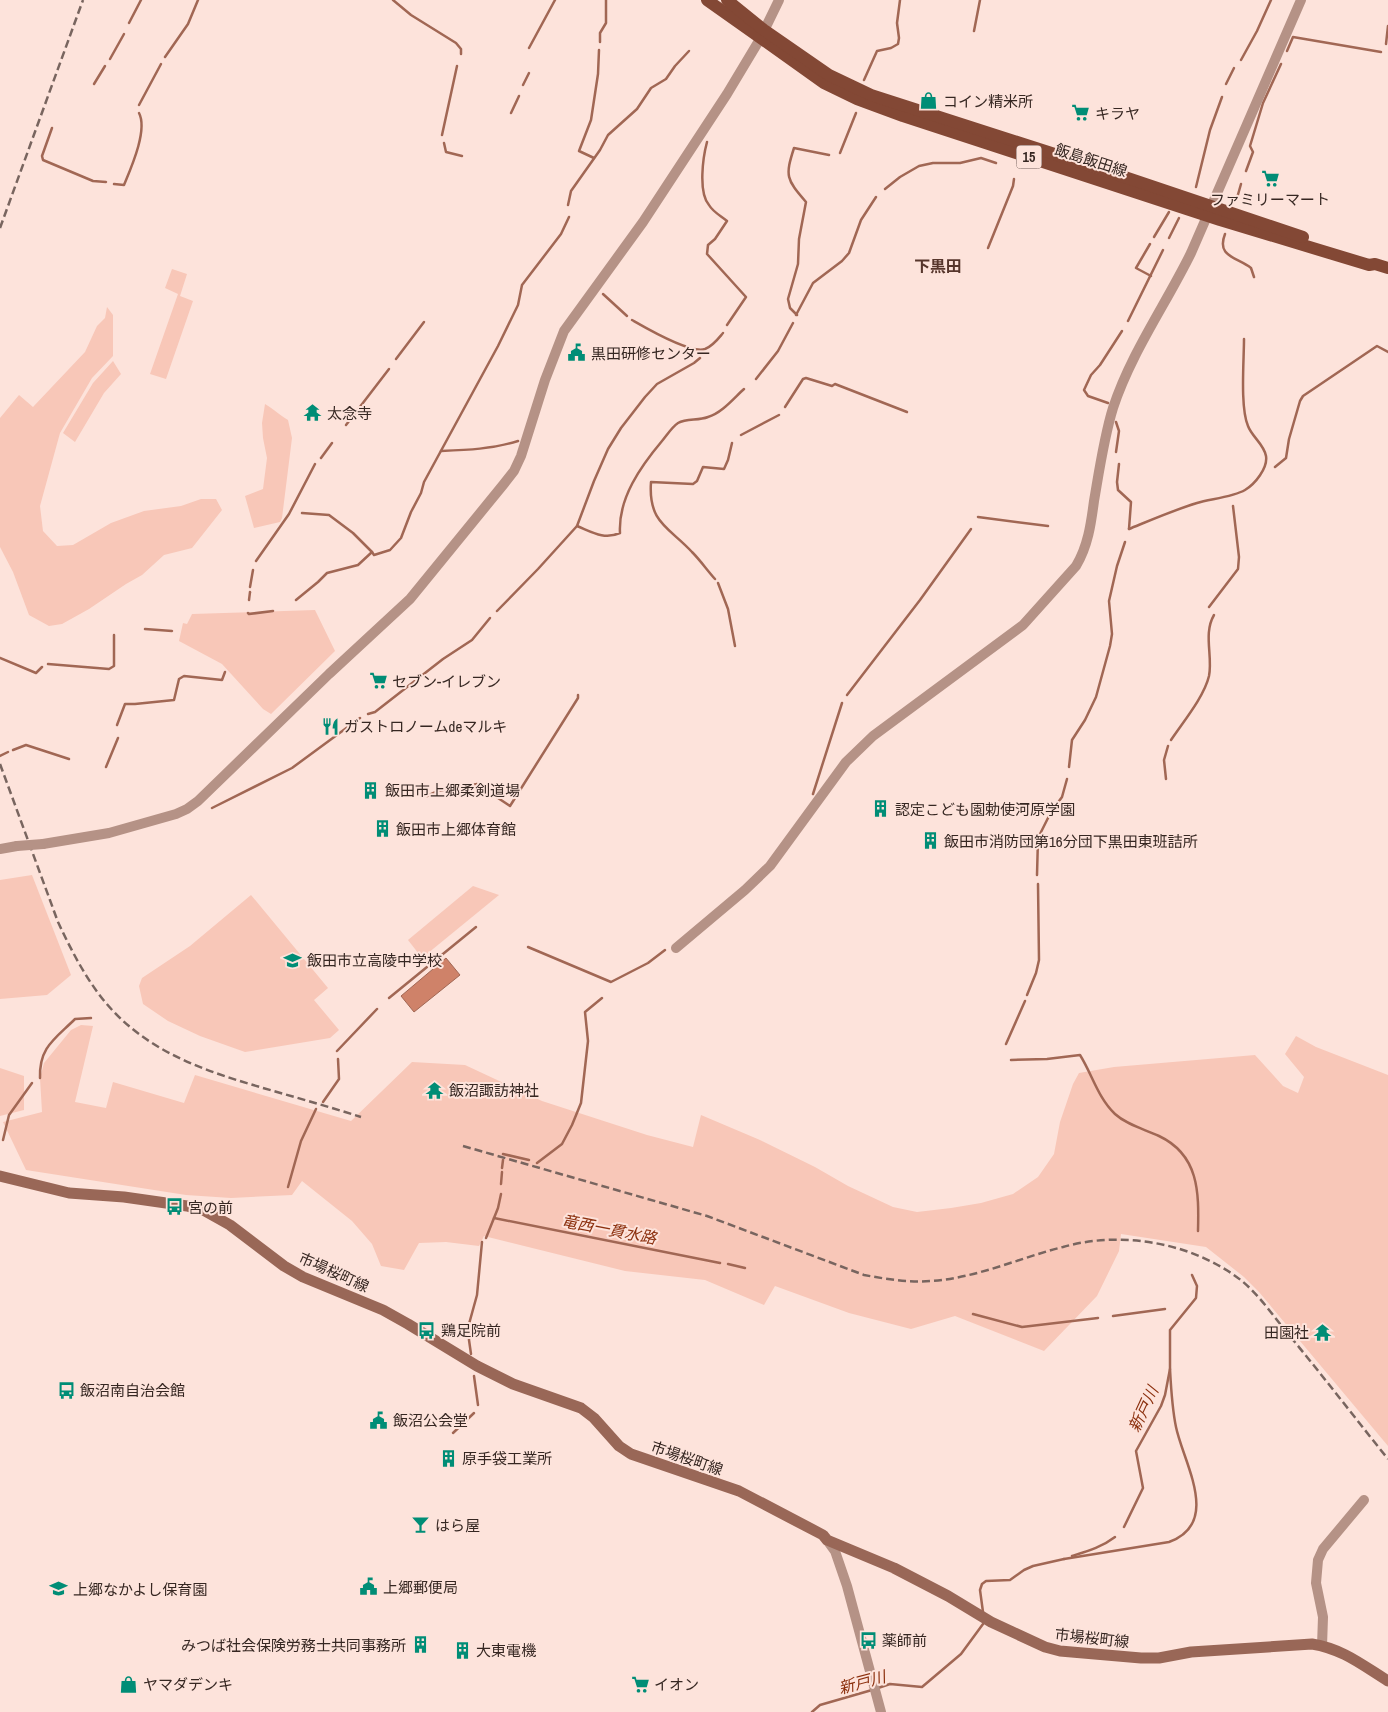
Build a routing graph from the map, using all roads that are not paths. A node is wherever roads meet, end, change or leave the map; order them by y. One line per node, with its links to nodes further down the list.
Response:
1 (707, 0): 5 (main road, 飯島飯田線 / 15)
2 (727, 0): 5 (main road, 飯島飯田線 / 15)
3 (780, 0): 5 (street)
4 (1301, 0): 6 (street)
5 (762, 35): 6 (main road, 飯島飯田線 / 15); 8 (street, bridge)
6 (1210, 211): 7 (main road, 飯島飯田線 / 15); 9 (street)
7 (1388, 268)
8 (0, 849)
9 (676, 948)
10 (0, 1176): 12 (main road, 市場桜町線)
11 (1364, 1500): 13 (street)
12 (827, 1540): 13 (main road, 市場桜町線); 15 (street)
13 (1322, 1646): 14 (main road, 市場桜町線)
14 (1388, 1681)
15 (880, 1712)

